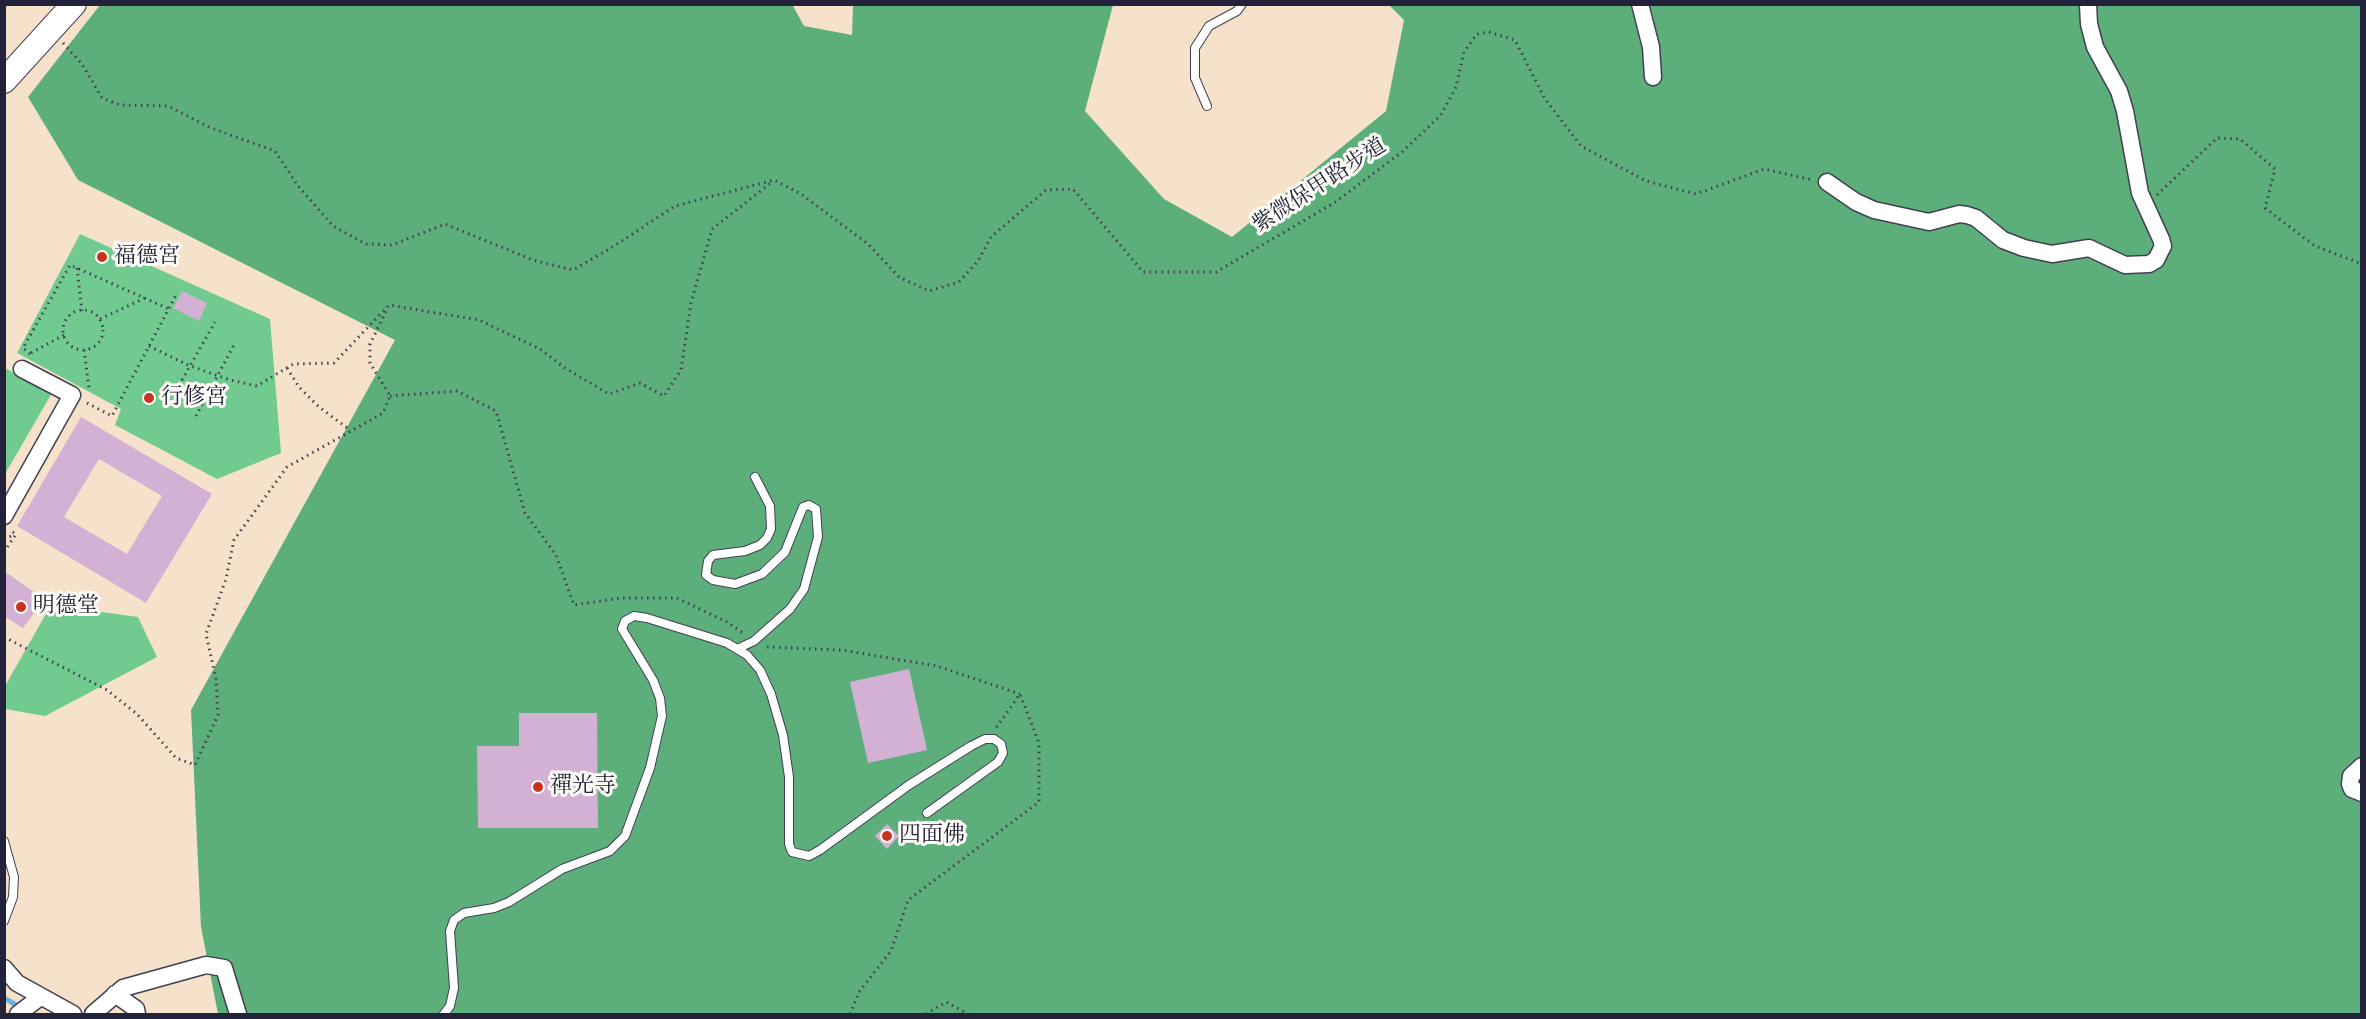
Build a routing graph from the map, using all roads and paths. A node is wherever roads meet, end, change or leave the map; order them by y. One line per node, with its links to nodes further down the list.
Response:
1 (74, 4): 5 (street)
2 (1242, 4): 8 (lane)
3 (1640, 4): 6 (street)
4 (2088, 4): 11 (street)
5 (52, 31): 7 (street); 9 (path)
6 (1653, 77)
7 (4, 81)
8 (1207, 106)
9 (774, 180): 10 (path, 紫微保甲路步道); 16 (path)
10 (1827, 182): 11 (street)
11 (2145, 207): 12 (path)
12 (2361, 264)
13 (77, 268): 15 (path); 18 (path); 25 (path)
14 (177, 293): 17 (path)
15 (145, 298): 17 (path); 19 (path)
16 (389, 305): 27 (path); 31 (path)
17 (169, 309): 23 (path)
18 (82, 311): 19 (path); 21 (path)
19 (100, 320): 24 (path)
20 (216, 322): 26 (path)
21 (64, 335): 24 (path); 25 (path)
22 (235, 343): 29 (path)
23 (149, 346): 26 (path); 33 (path)
24 (84, 350): 33 (path)
25 (31, 353): 28 (path)
26 (191, 366): 29 (path); 32 (path)
27 (287, 368): 29 (path); 35 (path)
28 (22, 369): 30 (street)
29 (217, 376): 34 (path)
30 (72, 395): 33 (path); 37 (street)
31 (390, 396): 35 (path); 43 (path)
32 (170, 401)
33 (91, 405)
34 (196, 416)
35 (350, 430): 42 (path)
36 (755, 477): 43 (lane)
37 (4, 516)
38 (4, 527): 39 (path)
39 (16, 534): 40 (path); 41 (path)
40 (4, 538)
41 (4, 552)
42 (4, 637)
43 (754, 641): 44 (lane); 45 (path)
44 (737, 649): 46 (lane); 61 (lane)
45 (1020, 694): 46 (path); 62 (path)
46 (989, 739): 49 (lane)
47 (2361, 766): 48 (street)
48 (2361, 793)
49 (927, 813)
50 (4, 841): 51 (lane)
51 (9, 893): 52 (lane)
52 (4, 921)
53 (4, 968): 55 (street)
54 (115, 994): 58 (street); 59 (street); 60 (street)
55 (39, 998): 56 (street); 57 (street)
56 (18, 1014)
57 (73, 1014)
58 (93, 1014)
59 (137, 1014)
60 (237, 1014)
61 (444, 1014)
62 (850, 1014)
63 (926, 1014): 64 (path)
64 (968, 1014)

